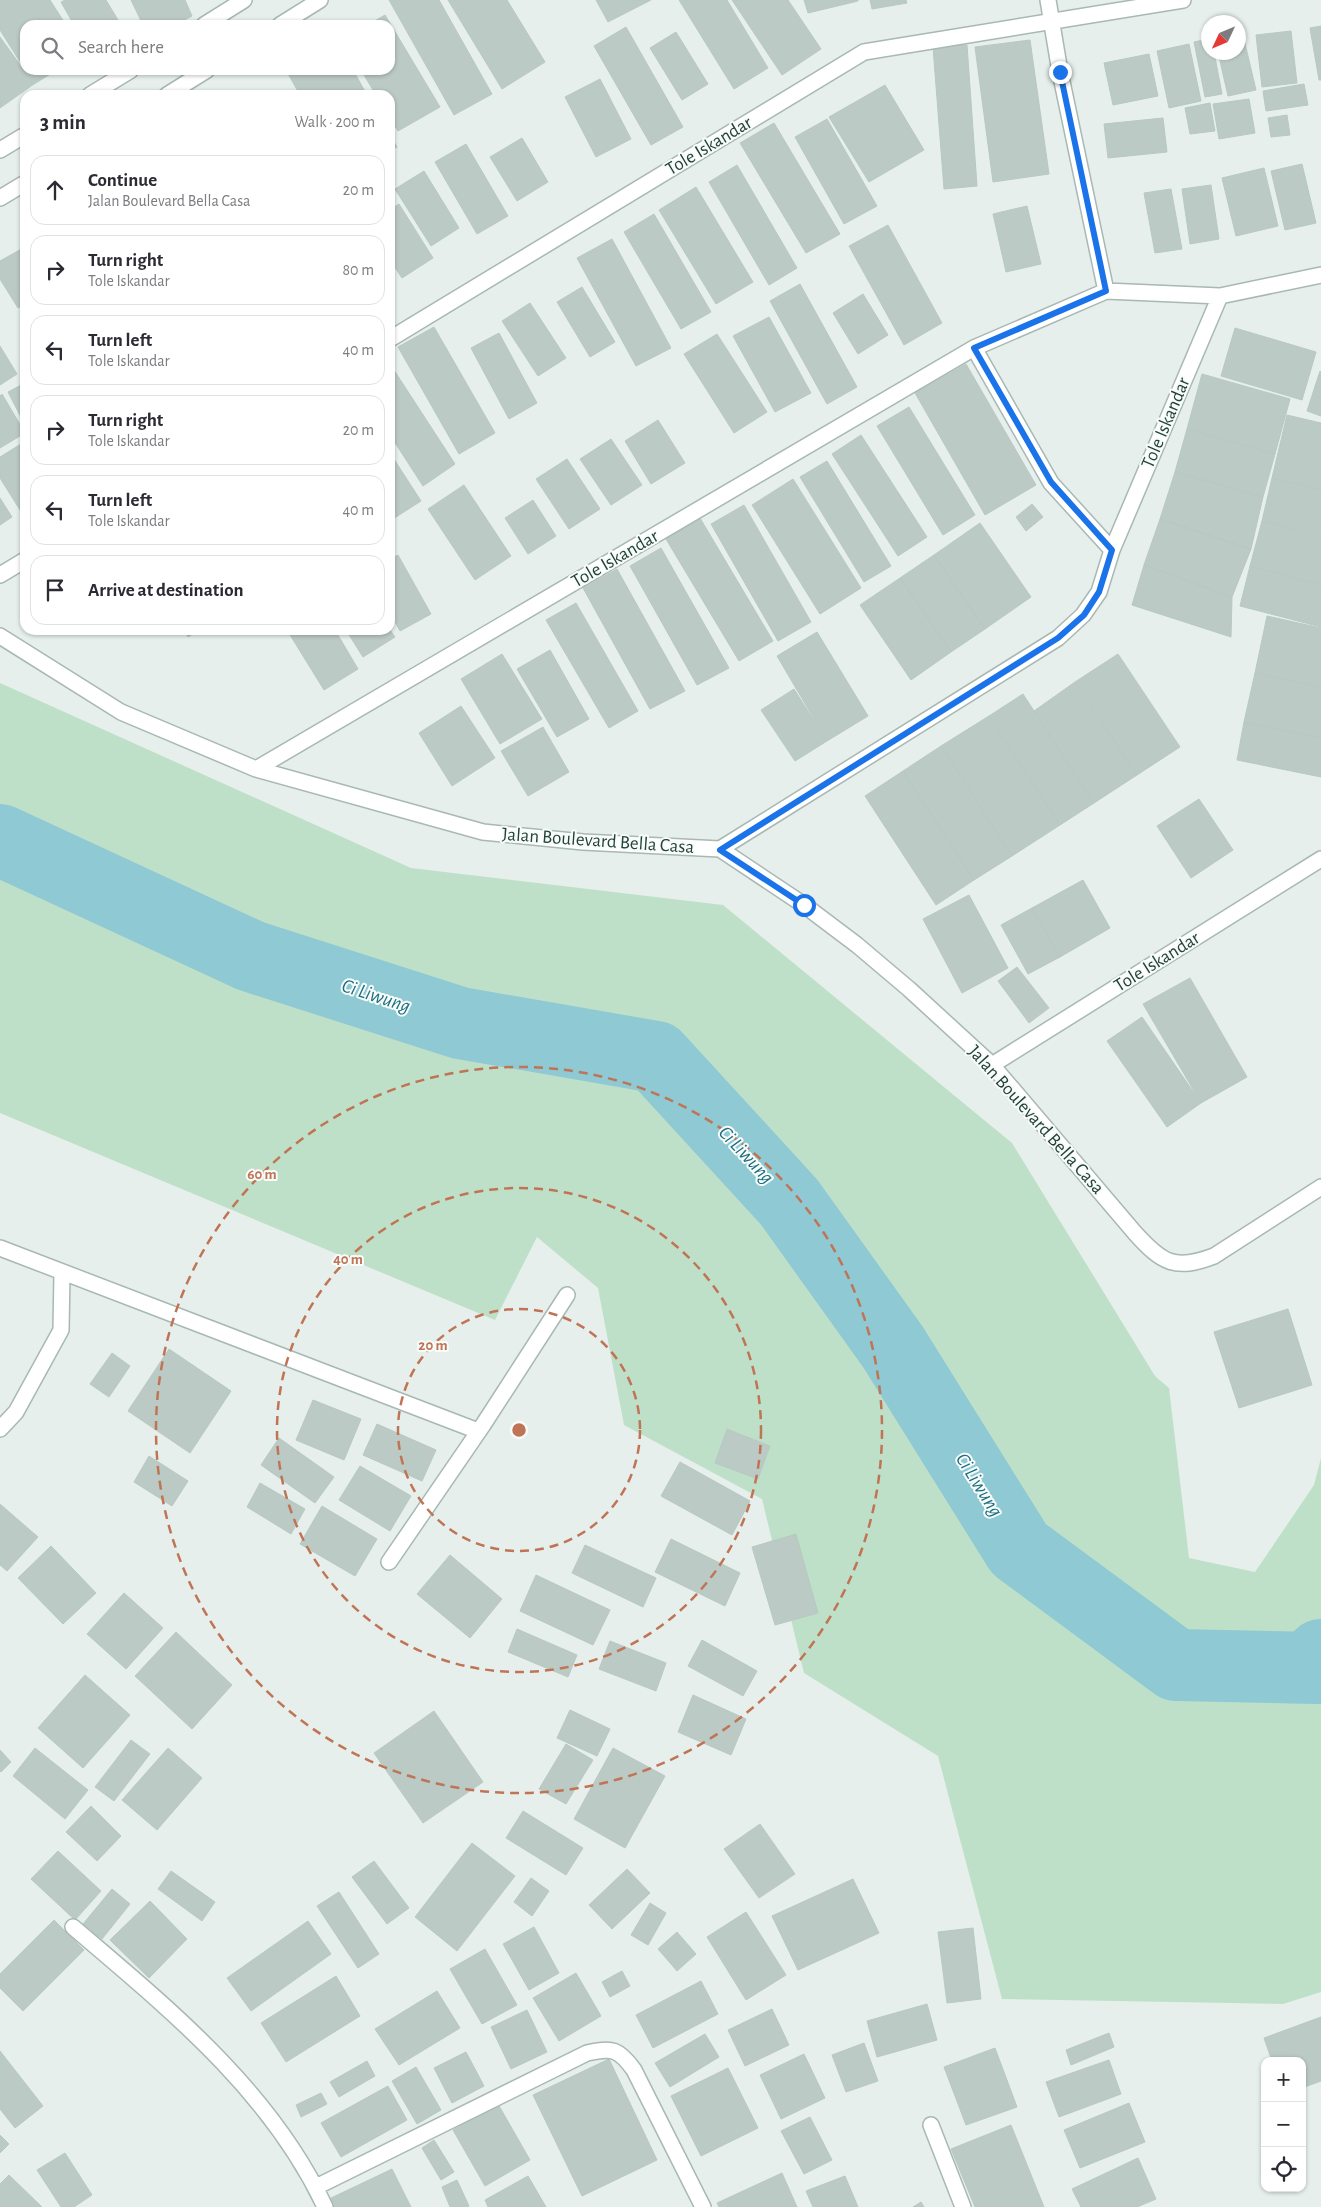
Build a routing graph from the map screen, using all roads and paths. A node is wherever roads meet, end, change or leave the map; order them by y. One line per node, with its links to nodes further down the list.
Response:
1 (244, 0): 5 (street)
2 (320, 0): 6 (street)
3 (1048, 0): 7 (street)
4 (1183, 0): 7 (street, Tole Iskandar)
5 (212, 20)
6 (288, 20)
7 (1052, 21): 17 (street); 19 (street, Tole Iskandar)
8 (123, 75): 10 (street)
9 (199, 75): 11 (street)
10 (98, 90)
11 (175, 90)
12 (20, 138): 13 (street)
13 (0, 150)
14 (20, 186): 15 (street)
15 (0, 198)
16 (1321, 275): 18 (street, Tole Iskandar)
17 (1106, 291): 18 (street, Tole Iskandar); 20 (street, Tole Iskandar)
18 (1220, 296): 21 (street, Tole Iskandar)
19 (395, 336)
20 (974, 348): 21 (street); 25 (street, Tole Iskandar)
21 (1112, 550): 26 (street, Tole Iskandar)
22 (20, 563): 23 (street)
23 (0, 575)
24 (0, 636): 25 (street, Jalan Boulevard Bella Casa)
25 (256, 769): 26 (street, Jalan Boulevard Bella Casa)
26 (720, 850): 28 (street, Jalan Boulevard Bella Casa)
27 (1321, 859): 28 (street, Tole Iskandar)
28 (992, 1065): 29 (street, Jalan Boulevard Bella Casa)
29 (1321, 1186)
30 (0, 1248): 31 (street)
31 (62, 1273): 33 (street); 34 (street)
32 (567, 1295): 34 (street)
33 (0, 1429)
34 (478, 1432): 35 (street)
35 (389, 1562)
36 (73, 1927): 38 (street)
37 (931, 2125): 41 (street)
38 (316, 2188): 39 (street); 40 (street)
39 (325, 2207)
40 (703, 2207)
41 (963, 2207)

